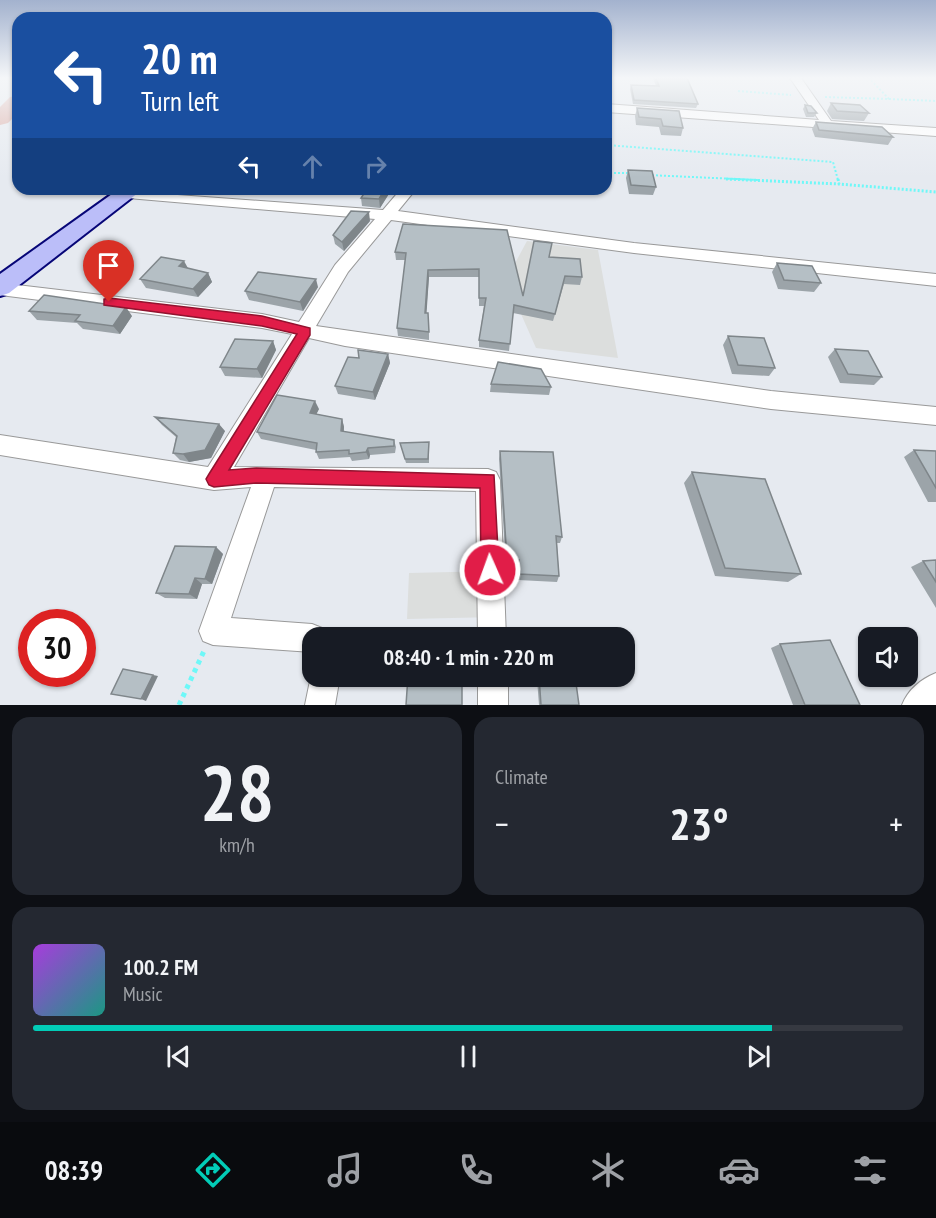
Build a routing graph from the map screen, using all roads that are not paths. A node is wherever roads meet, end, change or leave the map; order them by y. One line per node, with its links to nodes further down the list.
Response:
1 (642, 111): 3 (street)
2 (819, 111): 3 (street)
3 (829, 126): 4 (street)
4 (936, 132)
5 (125, 195): 10 (street)
6 (173, 195): 8 (street)
7 (404, 195): 8 (street)
8 (386, 215): 9 (street); 11 (street)
9 (936, 280)
10 (0, 288): 11 (street)
11 (305, 332): 12 (street); 15 (street)
12 (936, 416)
13 (0, 445): 15 (street)
14 (266, 477): 15 (street); 16 (street); 17 (street)
15 (214, 479)
16 (492, 627)
17 (302, 637)
18 (323, 687): 21 (street)
19 (493, 687): 22 (street)
20 (936, 688): 23 (street)
21 (320, 705)
22 (493, 705)
23 (917, 705)

